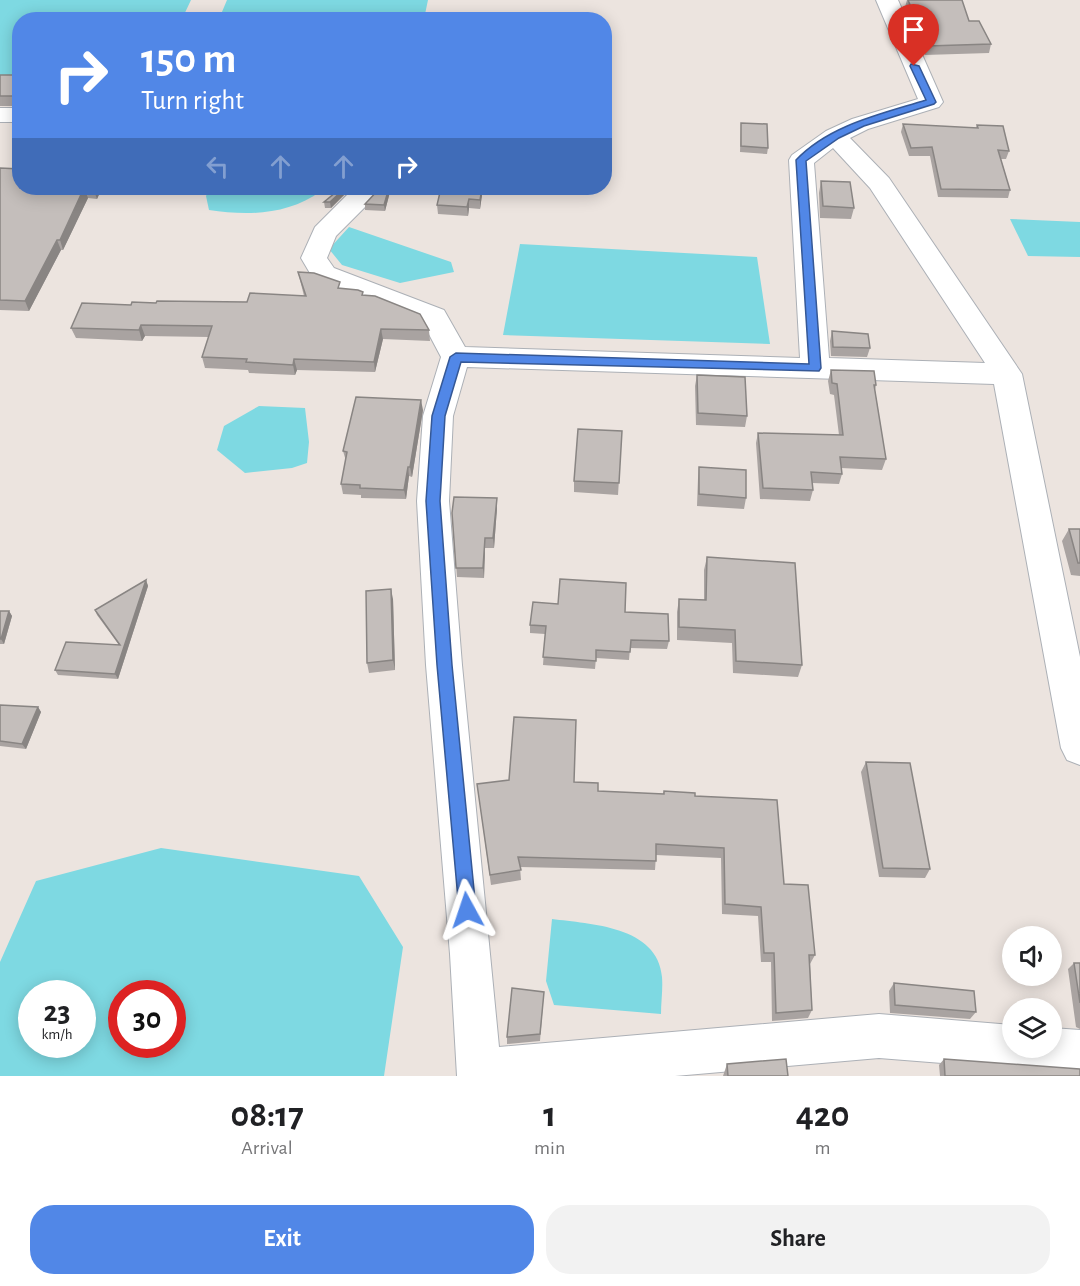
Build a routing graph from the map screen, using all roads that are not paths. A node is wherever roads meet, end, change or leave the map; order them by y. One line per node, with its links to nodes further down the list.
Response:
1 (887, 0): 2 (street)
2 (835, 136): 5 (street); 6 (street)
3 (363, 195): 4 (street)
4 (456, 357): 5 (street); 11 (street)
5 (815, 368): 6 (street)
6 (1007, 374): 7 (street)
7 (1080, 748)
8 (1002, 1046): 11 (street)
9 (1062, 1051): 10 (street)
10 (1080, 1052)
11 (479, 1074)

